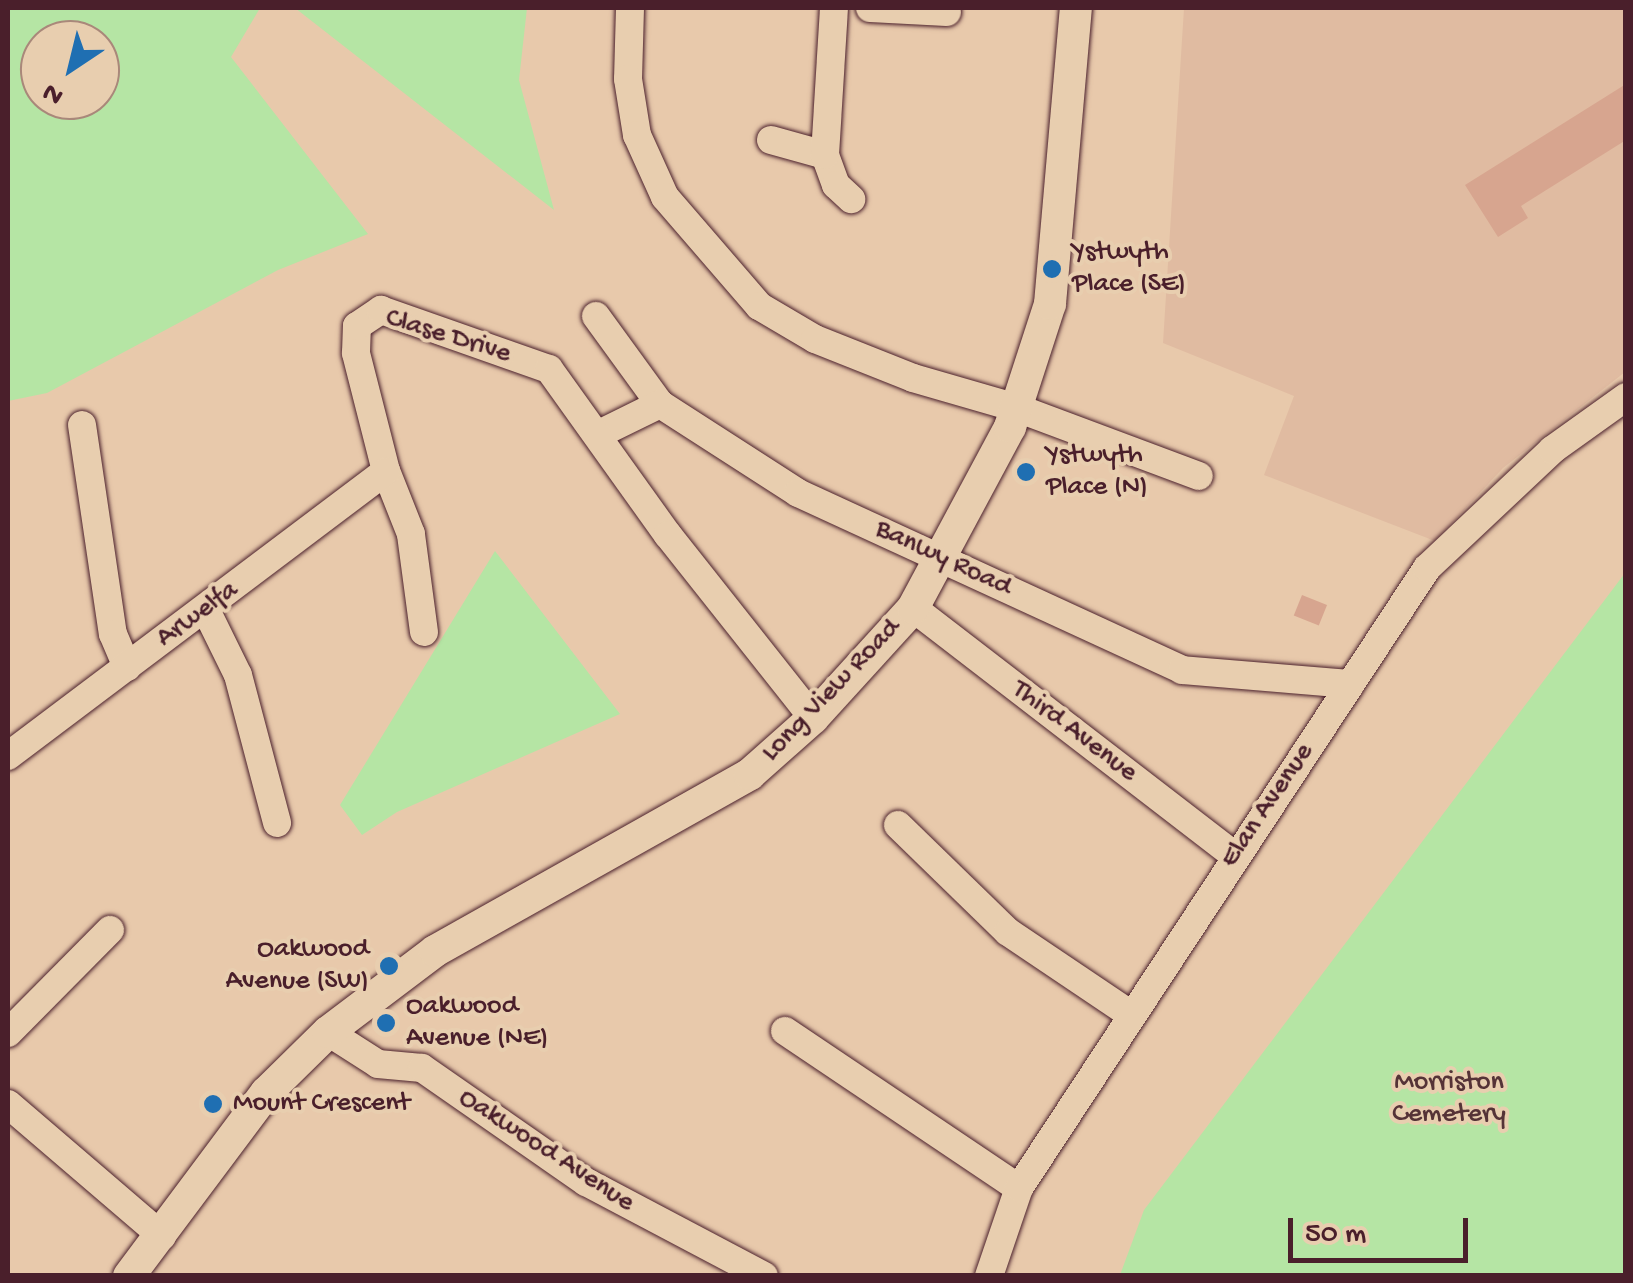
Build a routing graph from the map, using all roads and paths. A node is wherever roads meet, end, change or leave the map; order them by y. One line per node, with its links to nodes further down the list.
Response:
1 (630, 8): 12 (street)
2 (834, 8): 7 (street)
3 (870, 8): 5 (street)
4 (1076, 8): 12 (street, Long View Road)
5 (947, 12)
6 (772, 140): 7 (street)
7 (825, 156): 8 (street)
8 (851, 198)
9 (596, 316): 11 (street, Banwy Road)
10 (1626, 397): 22 (street, Elan Avenue)
11 (660, 404): 14 (street); 17 (street, Banwy Road)
12 (1016, 408): 16 (street); 17 (street, Long View Road)
13 (82, 425): 21 (street)
14 (601, 434): 15 (street, Clase Drive); 23 (street)
15 (386, 472): 19 (street, Arwelfa); 20 (street)
16 (1199, 476)
17 (940, 557): 18 (street, Long View Road); 22 (street, Banwy Road)
18 (913, 608): 23 (street, Long View Road); 27 (street, Third Avenue)
19 (206, 610): 21 (street, Arwelfa); 25 (street)
20 (424, 632)
21 (127, 666): 24 (street, Arwelfa)
22 (1350, 684): 27 (street, Elan Avenue)
23 (813, 718): 31 (street, Long View Road)
24 (8, 756)
25 (277, 823)
26 (898, 825): 29 (street)
27 (1234, 855): 29 (street, Elan Avenue)
28 (110, 930): 32 (street)
29 (1130, 1014): 34 (street, Elan Avenue)
30 (786, 1030): 34 (street)
31 (328, 1032): 35 (street, Long View Road); 37 (street, Oakwood Avenue)
32 (8, 1033)
33 (8, 1104): 35 (street)
34 (1019, 1188): 38 (street, Elan Avenue)
35 (162, 1236): 36 (street, Long View Road)
36 (129, 1276)
37 (764, 1276)
38 (989, 1276)

